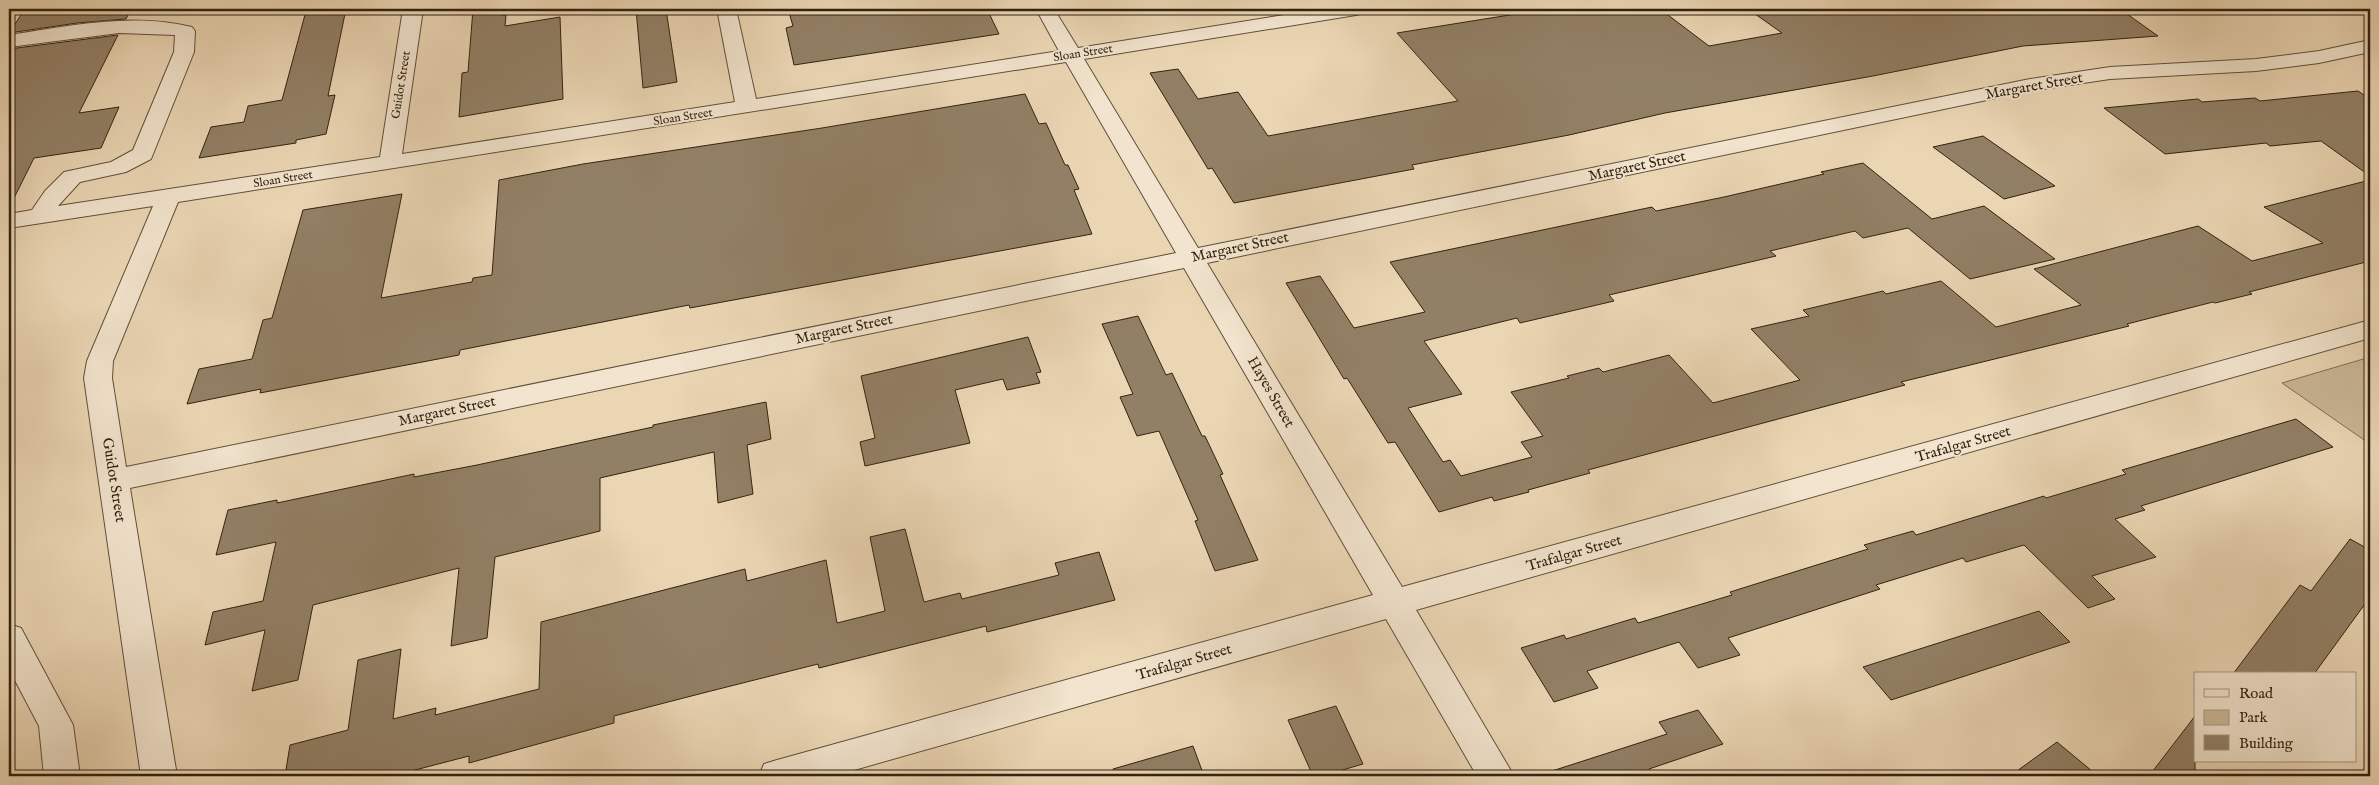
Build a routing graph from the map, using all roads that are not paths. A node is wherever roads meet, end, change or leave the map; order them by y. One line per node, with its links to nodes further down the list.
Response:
1 (413, 9): 9 (street, Guidot Street)
2 (726, 9): 8 (street)
3 (1045, 9): 7 (street, Hayes Street)
4 (1356, 9): 7 (street, Sloan Street)
5 (9, 40): 11 (street)
6 (2370, 46): 13 (street, Margaret Street)
7 (1071, 56): 8 (street, Sloan Street); 13 (street, Hayes Street)
8 (746, 107): 9 (street, Sloan Street)
9 (390, 162): 10 (street, Sloan Street)
10 (169, 196): 11 (street, Sloan Street); 15 (street, Guidot Street)
11 (40, 216): 12 (street, Sloan Street)
12 (11, 224)
13 (1191, 257): 15 (street, Margaret Street); 16 (street, Hayes Street)
14 (2370, 330): 16 (street, Trafalgar Street)
15 (115, 480): 19 (street, Guidot Street)
16 (1395, 604): 20 (street, Trafalgar Street); 21 (street, Hayes Street)
17 (9, 638): 18 (street)
18 (62, 776)
19 (159, 776)
20 (777, 776)
21 (1496, 776)

